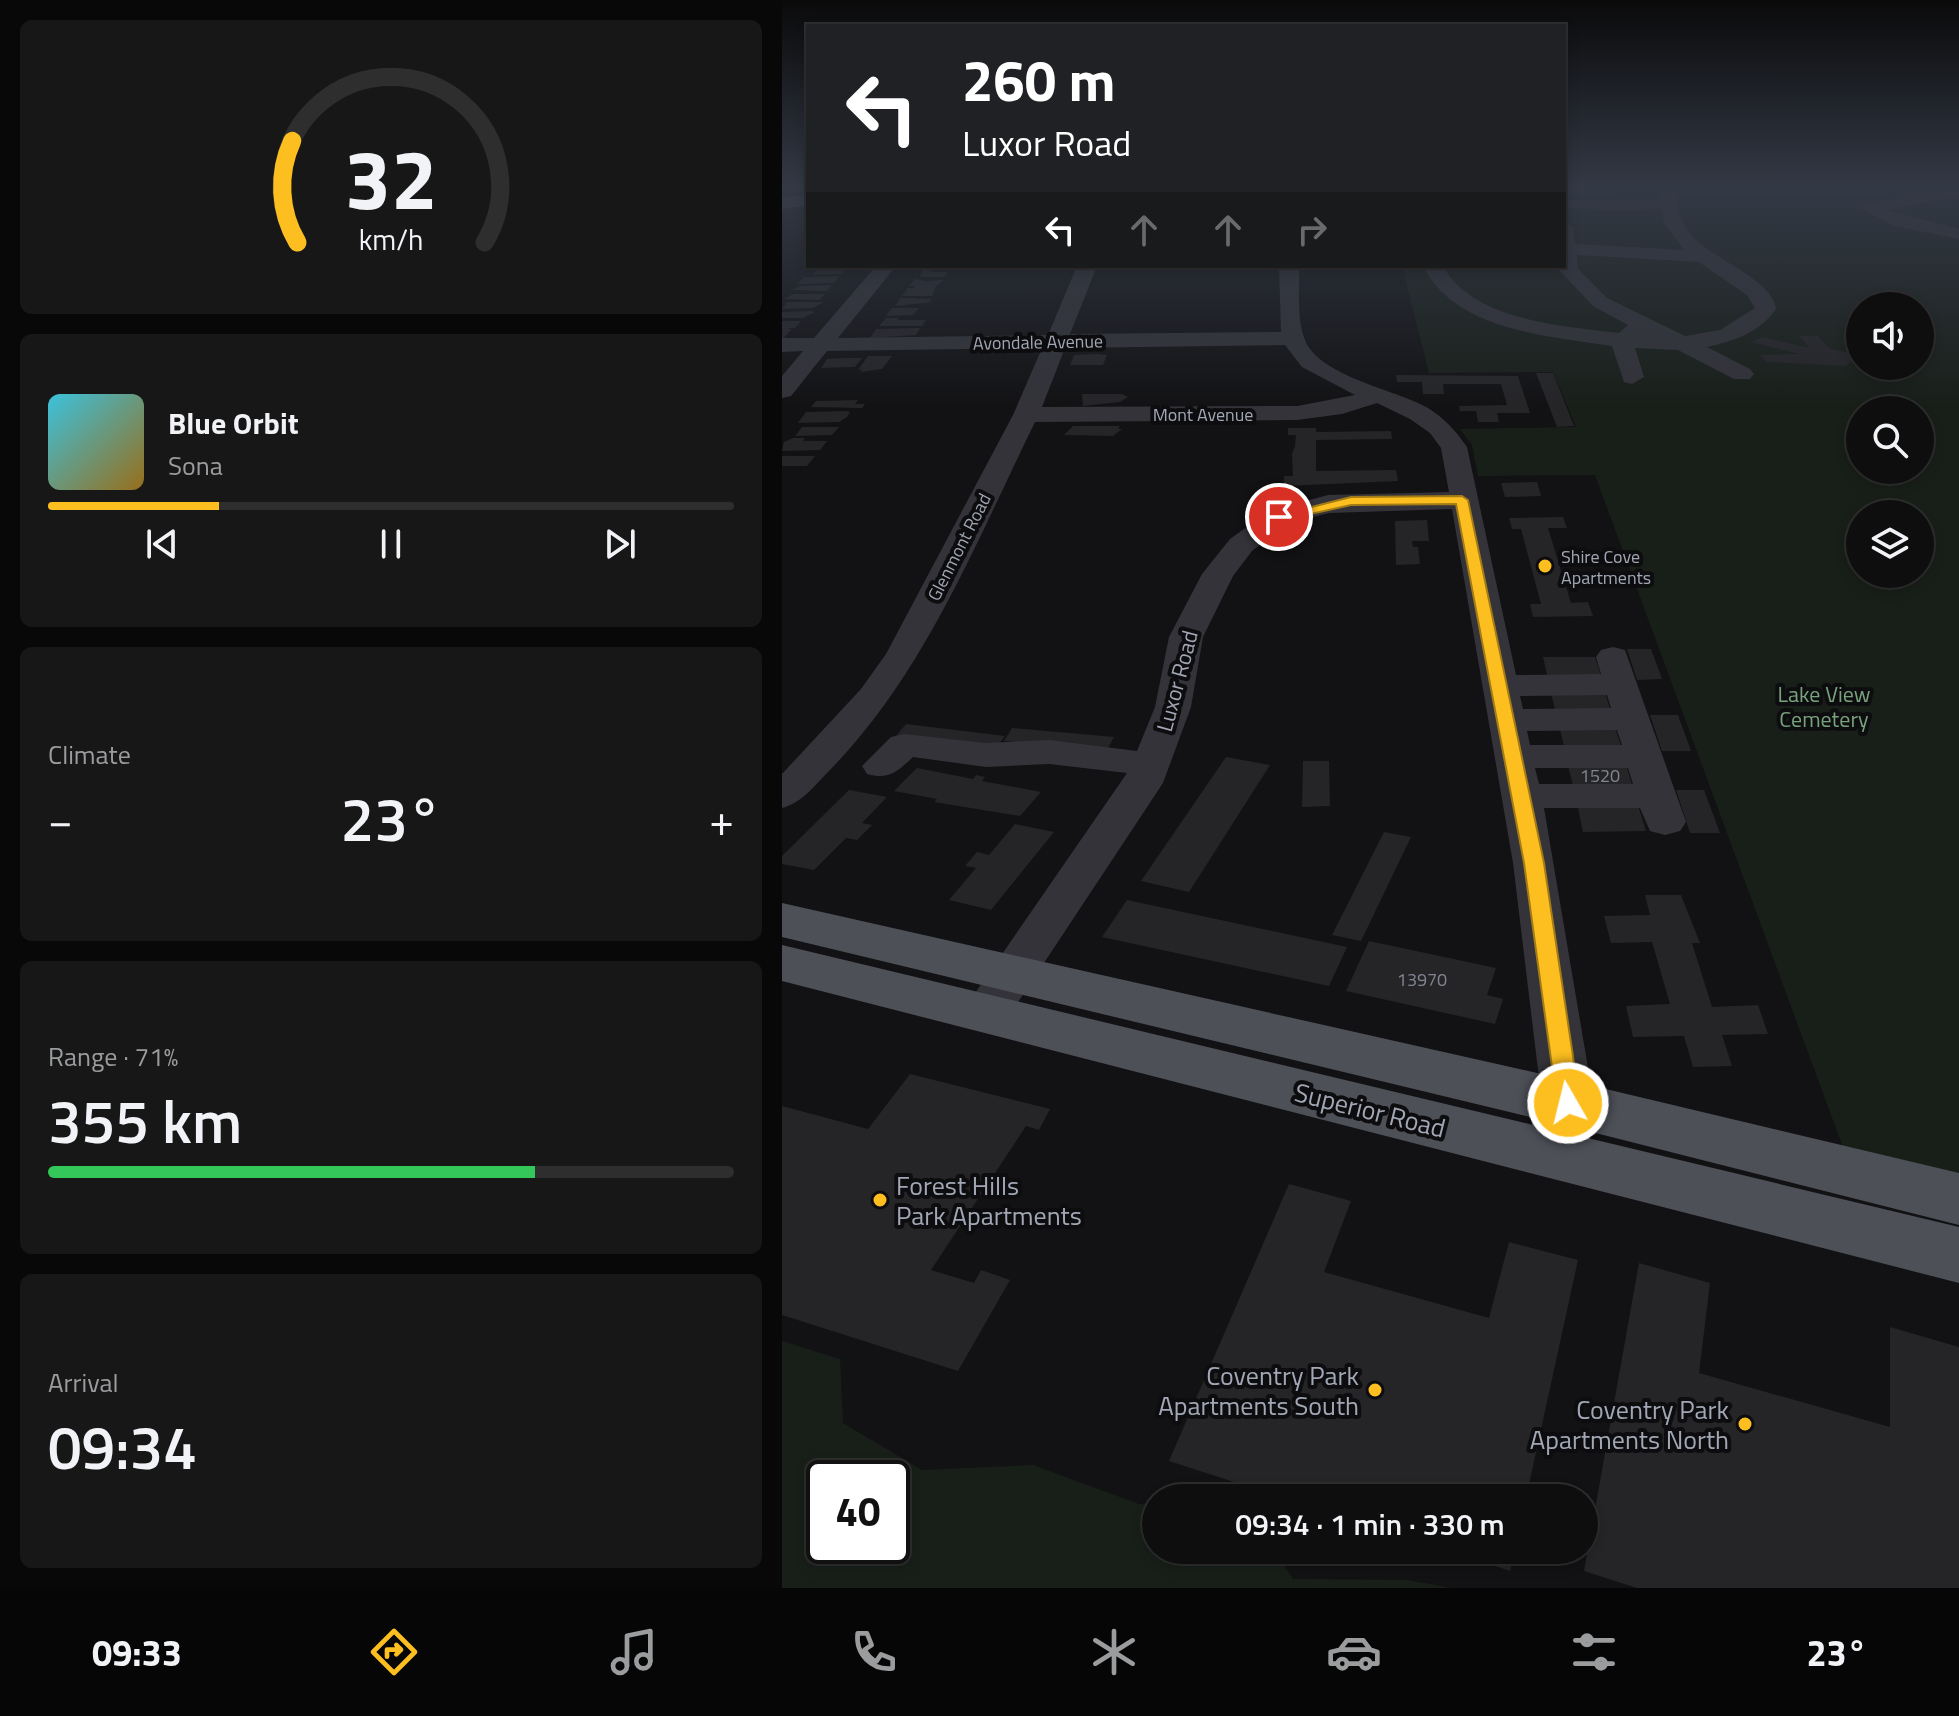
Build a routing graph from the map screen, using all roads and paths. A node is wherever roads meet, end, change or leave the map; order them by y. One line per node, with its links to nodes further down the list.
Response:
1 (1706, 260): 11 (street)
2 (1566, 262): 7 (street)
3 (884, 268): 10 (street)
4 (1086, 268): 9 (street, Glenmont Road)
5 (1289, 268): 8 (street)
6 (1434, 268): 7 (street)
7 (1631, 332): 11 (street); 15 (street)
8 (1293, 338): 9 (street, Avondale Avenue); 14 (street)
9 (1056, 342): 10 (street, Avondale Avenue); 19 (street, Glenmont Road)
10 (820, 344): 12 (street, Avondale Avenue); 16 (street)
11 (1679, 344): 13 (street)
12 (782, 345)
13 (1742, 374)
14 (1334, 375): 17 (street); 18 (street)
15 (1632, 377)
16 (782, 391)
17 (1378, 395): 18 (street, Mont Avenue); 20 (street)
18 (1312, 412): 19 (street, Mont Avenue)
19 (1026, 415): 25 (street, Glenmont Road)
20 (1462, 500): 21 (street); 23 (street, Luxor Road)
21 (1506, 721): 22 (street); 22 (street); 26 (street)
22 (1644, 756): 26 (street)
23 (1152, 764): 24 (street); 29 (street, Luxor Road)
24 (881, 766)
25 (782, 796)
26 (1521, 796): 30 (street)
27 (782, 920): 29 (main road, Superior Road)
28 (782, 963): 29 (main road, Superior Road)
29 (1000, 993): 30 (main road, Superior Road)
30 (1562, 1129): 31 (main road, Superior Road); 32 (main road, Superior Road)
31 (1959, 1199)
32 (1959, 1255)

